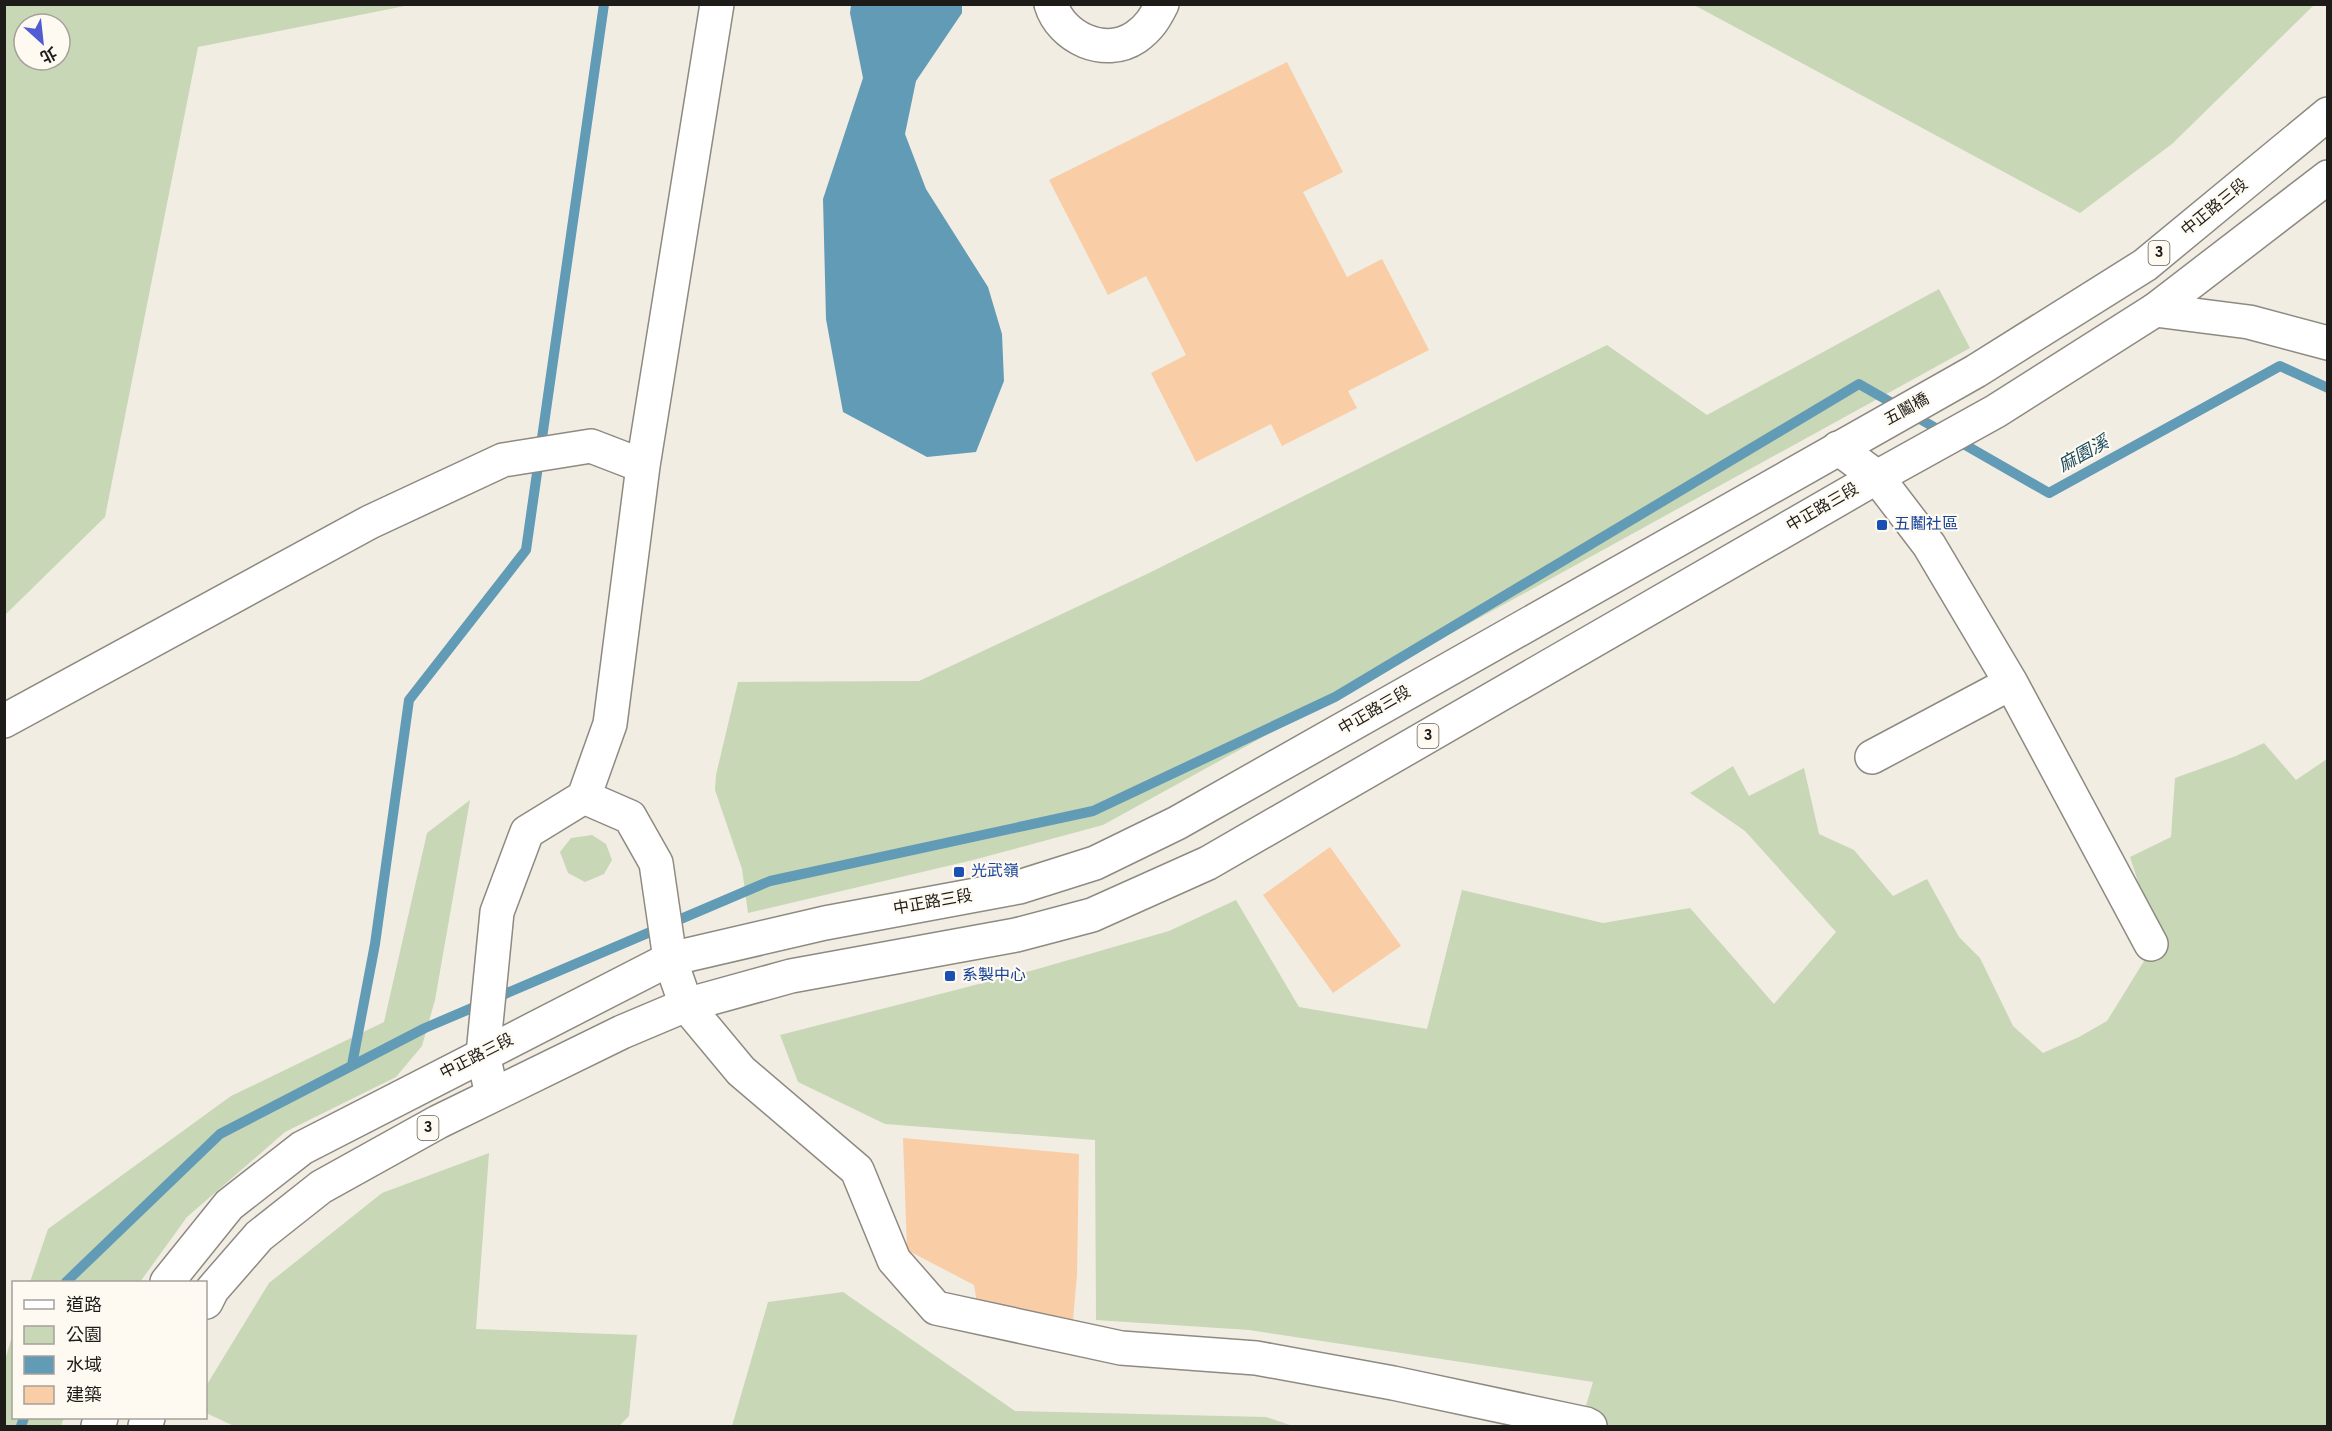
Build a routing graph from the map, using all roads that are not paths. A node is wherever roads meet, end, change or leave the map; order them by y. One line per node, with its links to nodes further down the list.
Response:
1 (717, 4): 10 (main road)
2 (1051, 4): 3 (main road)
3 (1162, 4)
4 (2328, 114): 8 (main road, 中正路三段 / 3)
5 (2328, 177): 6 (main road, 3)
6 (2155, 310): 7 (main road); 11 (main road, 3)
7 (2328, 343)
8 (1976, 371): 9 (main road, 五鬮橋 / 3)
9 (1838, 448): 11 (main road); 17 (main road, 中正路三段 / 3)
10 (643, 466): 13 (main road); 15 (main road)
11 (1877, 477): 12 (main road); 18 (main road, 中正路三段 / 3)
12 (2011, 683): 14 (main road); 16 (main road)
13 (4, 721)
14 (1872, 757)
15 (584, 797): 17 (main road); 19 (main road)
16 (2151, 944)
17 (670, 959): 18 (main road); 19 (main road, 中正路三段 / 3)
18 (686, 1005): 20 (main road, 中正路三段 / 3); 23 (main road)
19 (483, 1054): 20 (main road); 21 (main road, 中正路三段 / 3)
20 (492, 1095): 22 (main road, 中正路三段 / 3)
21 (168, 1281)
22 (207, 1300)
23 (1590, 1426)

